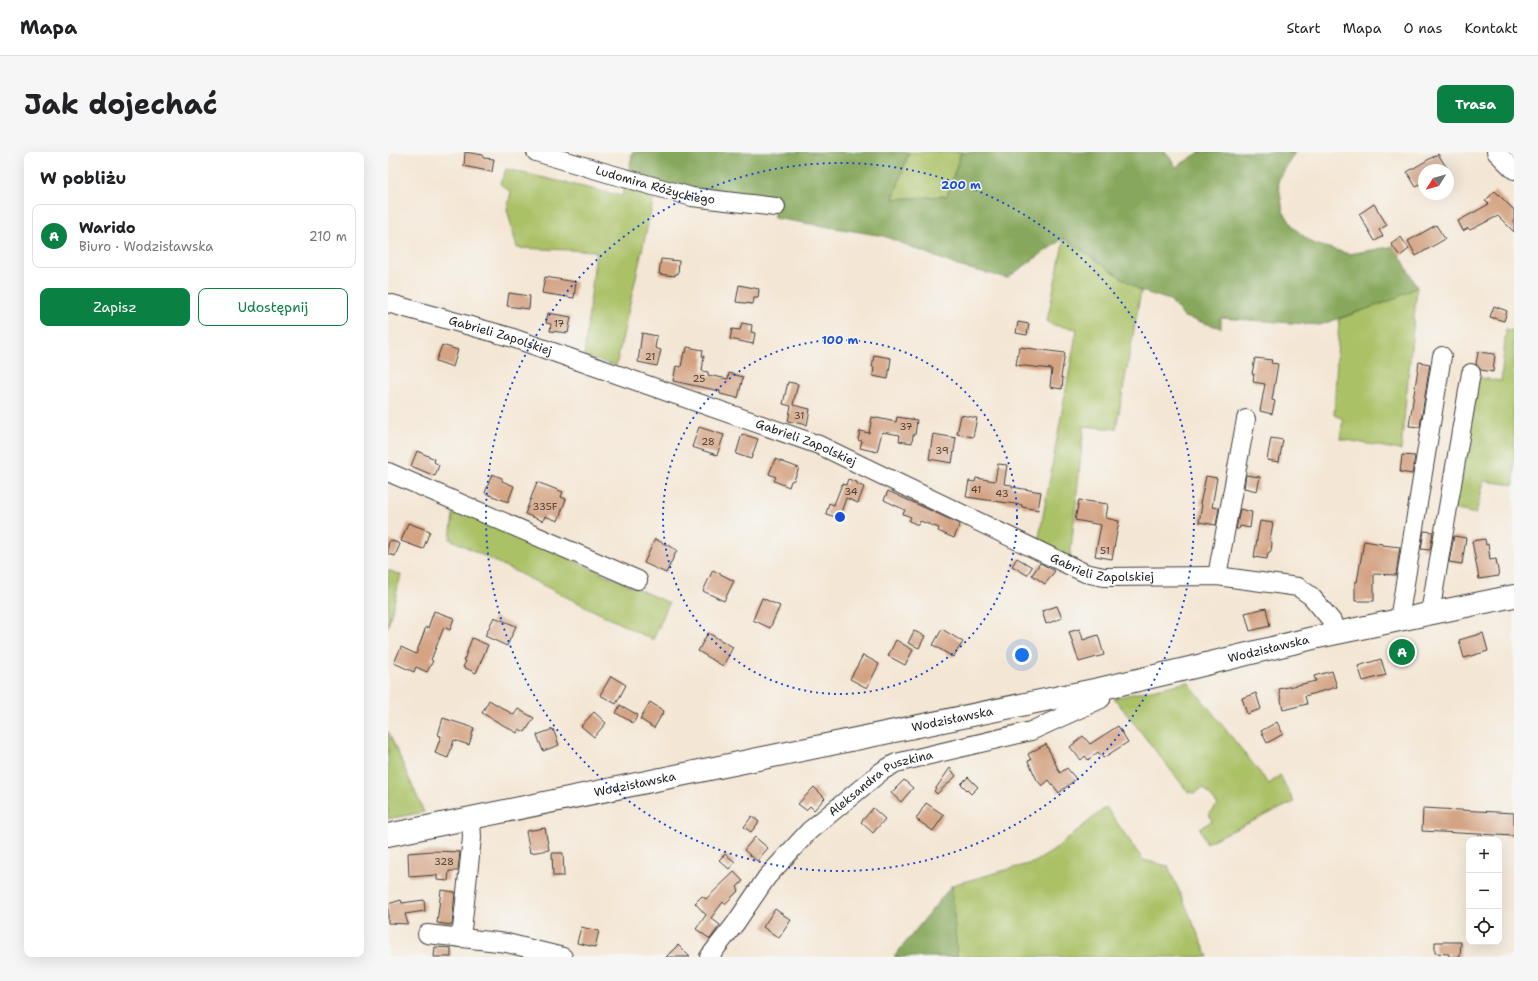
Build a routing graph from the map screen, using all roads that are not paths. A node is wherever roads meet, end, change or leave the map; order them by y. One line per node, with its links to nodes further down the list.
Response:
1 (536, 152): 4 (street, Ludomira Różyckiego)
2 (1496, 152): 3 (street)
3 (1514, 170)
4 (776, 207)
5 (388, 303): 10 (street, Gabrieli Zapolskiej)
6 (1442, 356): 14 (street)
7 (1471, 373): 13 (street)
8 (1246, 419): 10 (street)
9 (388, 472): 11 (street)
10 (1217, 576): 15 (street, Gabrieli Zapolskiej)
11 (638, 580)
12 (1514, 596): 13 (main road, Wodzisławska)
13 (1430, 613): 14 (main road, Wodzisławska)
14 (1399, 620): 15 (main road, Wodzisławska)
15 (1336, 633): 16 (main road, Wodzisławska)
16 (1099, 689): 17 (main road, Wodzisławska); 22 (street, Aleksandra Puszkina)
17 (471, 818): 18 (main road, Wodzisławska); 20 (street)
18 (388, 835)
19 (427, 934): 20 (street)
20 (461, 938): 21 (street)
21 (563, 957)
22 (709, 957)

